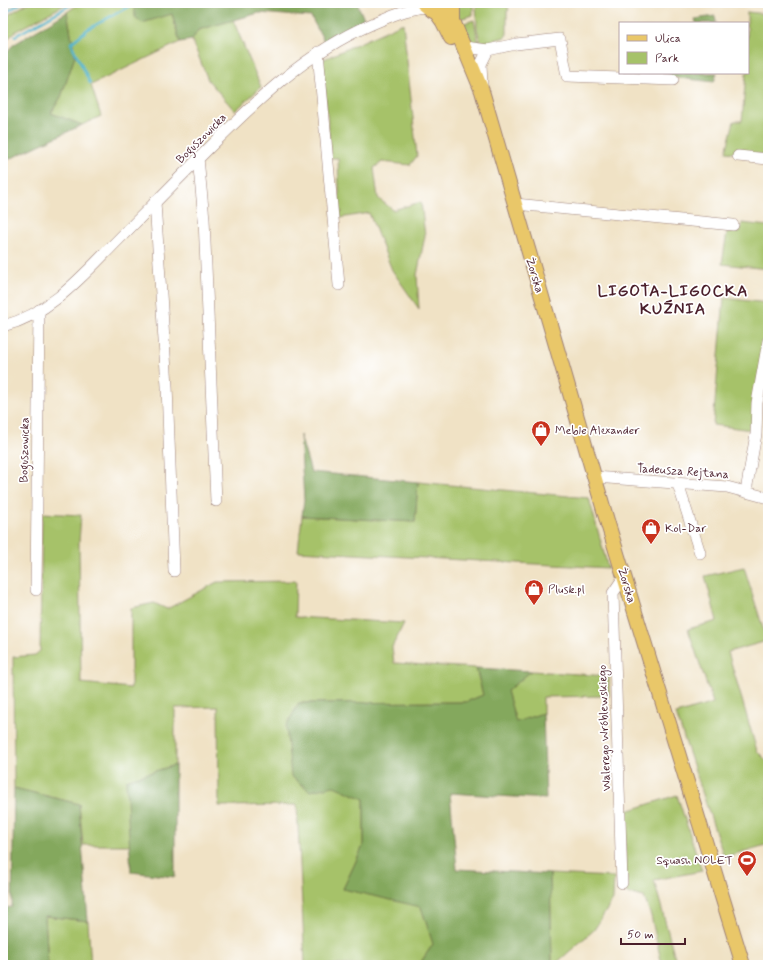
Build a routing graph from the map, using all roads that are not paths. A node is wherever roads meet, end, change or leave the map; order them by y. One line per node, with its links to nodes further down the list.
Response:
1 (411, 3): 4 (street, Boguszowicka)
2 (455, 5): 3 (main road); 5 (main road, Żorska)
3 (428, 7): 4 (street, Boguszowicka); 10 (main road, Żorska)
4 (402, 11): 7 (street, Boguszowicka)
5 (465, 47): 6 (street); 9 (main road, Żorska)
6 (488, 50): 8 (street); 9 (street, Żorska)
7 (318, 52): 12 (street, Boguszowicka); 17 (street)
8 (673, 80)
9 (482, 91): 10 (main road, Żorska)
10 (496, 142): 15 (main road, Żorska)
11 (738, 156): 13 (street)
12 (198, 158): 14 (street, Boguszowicka); 25 (street)
13 (768, 159)
14 (155, 202): 18 (street, Boguszowicka); 27 (street)
15 (515, 204): 16 (street); 21 (main road, Żorska)
16 (734, 225)
17 (339, 285)
18 (39, 310): 19 (street, Boguszowicka); 29 (street, Boguszowicka)
19 (3, 326)
20 (768, 341): 23 (street)
21 (595, 477): 22 (street, Tadeusza Rejtana); 28 (main road, Żorska)
22 (678, 484): 23 (street, Tadeusza Rejtana); 26 (street)
23 (746, 491): 24 (street, Tadeusza Rejtana)
24 (768, 498)
25 (216, 501)
26 (700, 553)
27 (174, 571)
28 (624, 576): 30 (street, Walerego Wróblewskiego); 31 (main road, Żorska)
29 (36, 590)
30 (622, 883)
31 (743, 965)

